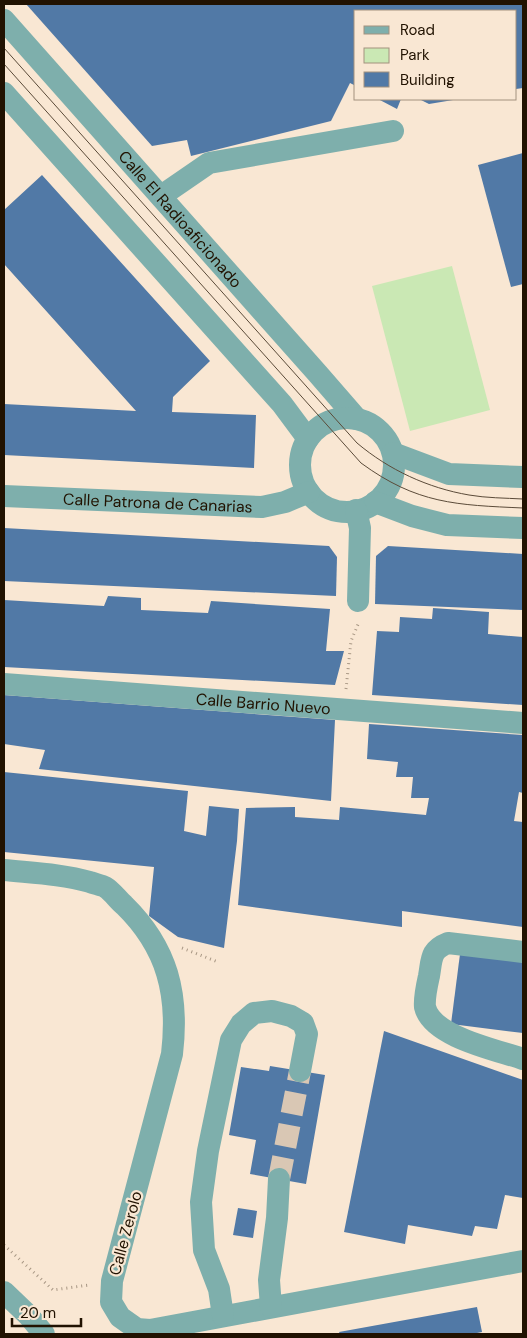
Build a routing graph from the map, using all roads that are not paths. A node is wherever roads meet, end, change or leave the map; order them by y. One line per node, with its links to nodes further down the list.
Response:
1 (4, 20): 4 (street, Calle El Radioaficionado)
2 (4, 93): 6 (street)
3 (393, 132): 4 (street)
4 (161, 196): 5 (street, Calle El Radioaficionado)
5 (357, 419): 6 (street); 7 (street)
6 (308, 439): 9 (street)
7 (393, 453): 8 (street); 11 (street)
8 (523, 477)
9 (309, 492): 10 (street, Calle Patrona de Canarias); 11 (street)
10 (4, 496)
11 (365, 506): 12 (street); 13 (street)
12 (523, 528)
13 (358, 601)
14 (4, 684): 15 (street, Calle Barrio Nuevo)
15 (523, 723)
16 (4, 870): 24 (street, Calle Zerolo)
17 (523, 952): 18 (street)
18 (523, 1059)
19 (300, 1071): 24 (street)
20 (279, 1179): 23 (street)
21 (523, 1261): 23 (street, Calle Zerolo)
22 (4, 1292): 25 (street)
23 (271, 1308): 24 (street, Calle Zerolo)
24 (223, 1316)
25 (44, 1334)

